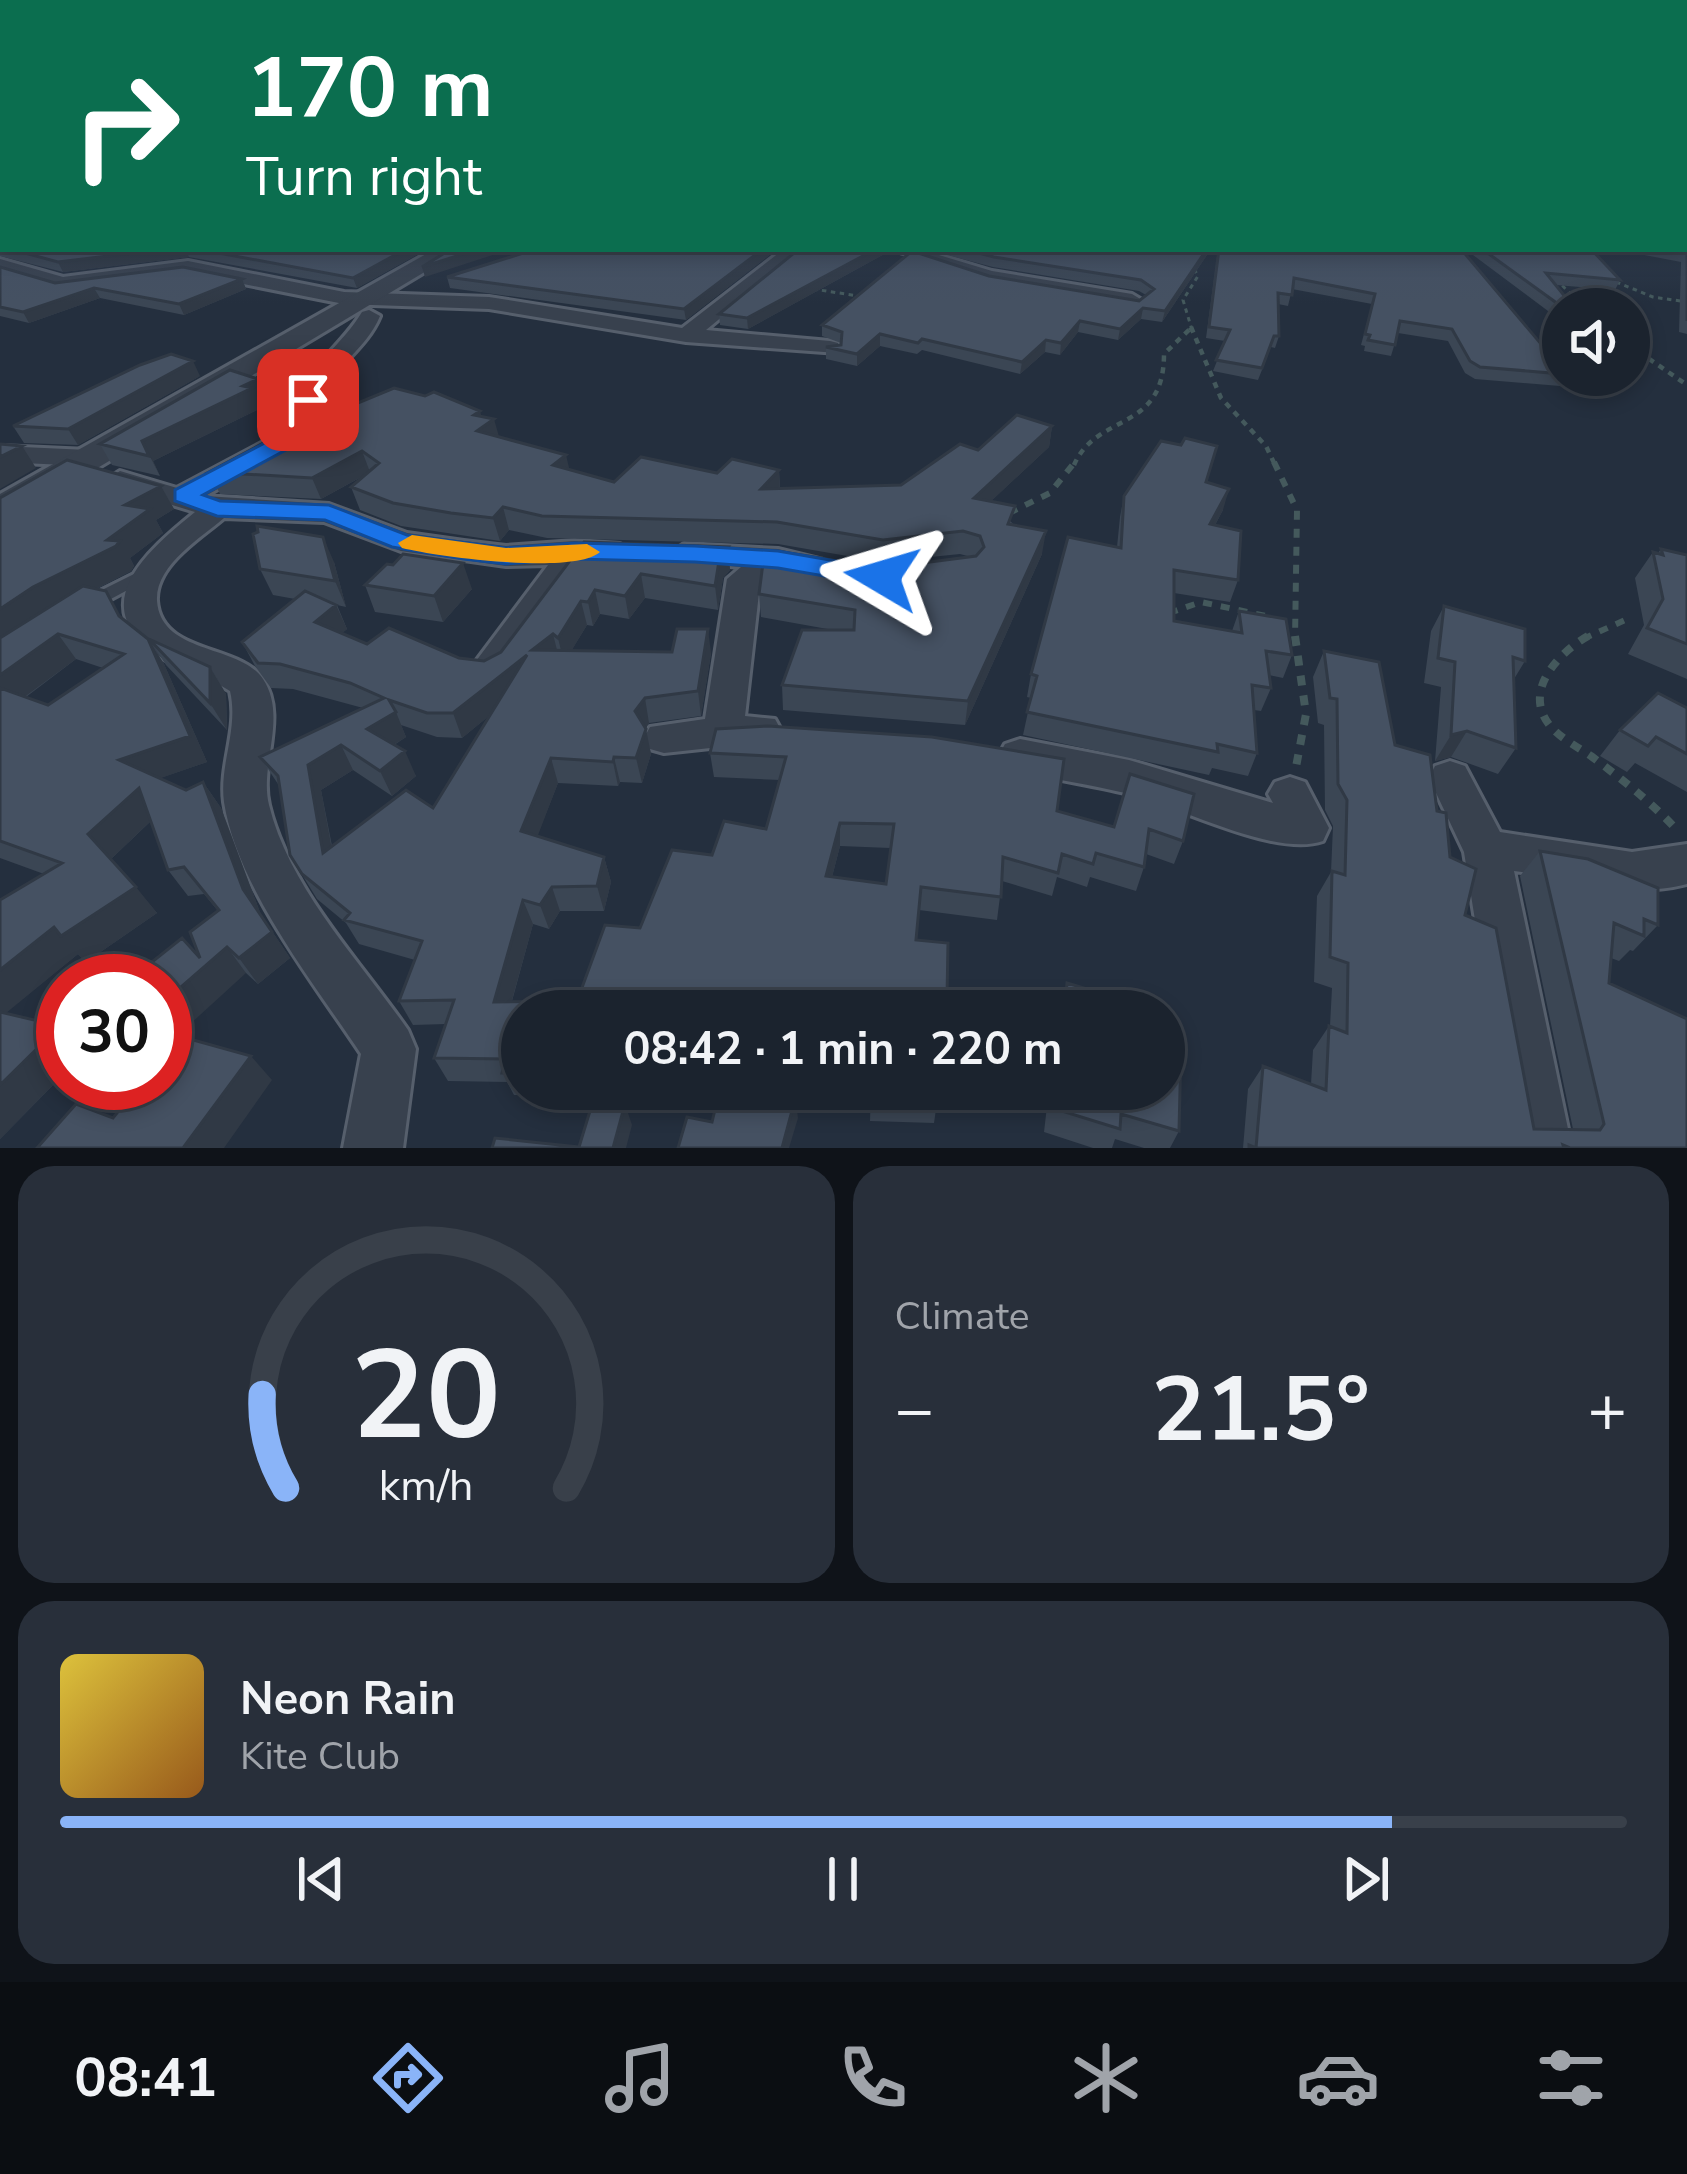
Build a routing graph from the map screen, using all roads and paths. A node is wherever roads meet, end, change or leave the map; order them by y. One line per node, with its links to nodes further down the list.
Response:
1 (790, 252): 8 (street)
2 (910, 252): 11 (street)
3 (1188, 258): 14 (path)
4 (452, 263): 13 (street)
5 (0, 265): 13 (street)
6 (1554, 278): 9 (path)
7 (1611, 279): 12 (path)
8 (755, 280): 10 (path); 15 (street)
9 (1564, 288)
10 (876, 299)
11 (1138, 301)
12 (1687, 302)
13 (372, 304): 15 (street); 20 (street); 22 (street)
14 (1192, 327): 25 (path); 33 (path)
15 (686, 334): 16 (street)
16 (830, 348)
17 (1650, 359): 18 (path)
18 (1687, 385)
19 (0, 454): 20 (street)
20 (80, 463): 22 (street); 23 (street)
21 (368, 485): 24 (street)
22 (200, 502): 24 (street); 29 (street)
23 (0, 510)
24 (329, 513): 26 (street)
25 (1003, 516)
26 (575, 551): 27 (street); 34 (street)
27 (778, 560): 28 (street); 35 (street)
28 (841, 572)
29 (142, 575): 30 (lane); 44 (street)
30 (80, 608)
31 (1162, 616): 33 (path)
32 (1625, 620): 41 (path)
33 (1293, 622): 40 (path)
34 (492, 664)
35 (723, 732): 36 (street); 37 (street)
36 (796, 732)
37 (664, 739)
38 (977, 747): 40 (street)
39 (1450, 778): 42 (street)
40 (1290, 794)
41 (1687, 843)
42 (1486, 853): 43 (street); 45 (street)
43 (1687, 864)
44 (373, 1148)
45 (1542, 1148)

